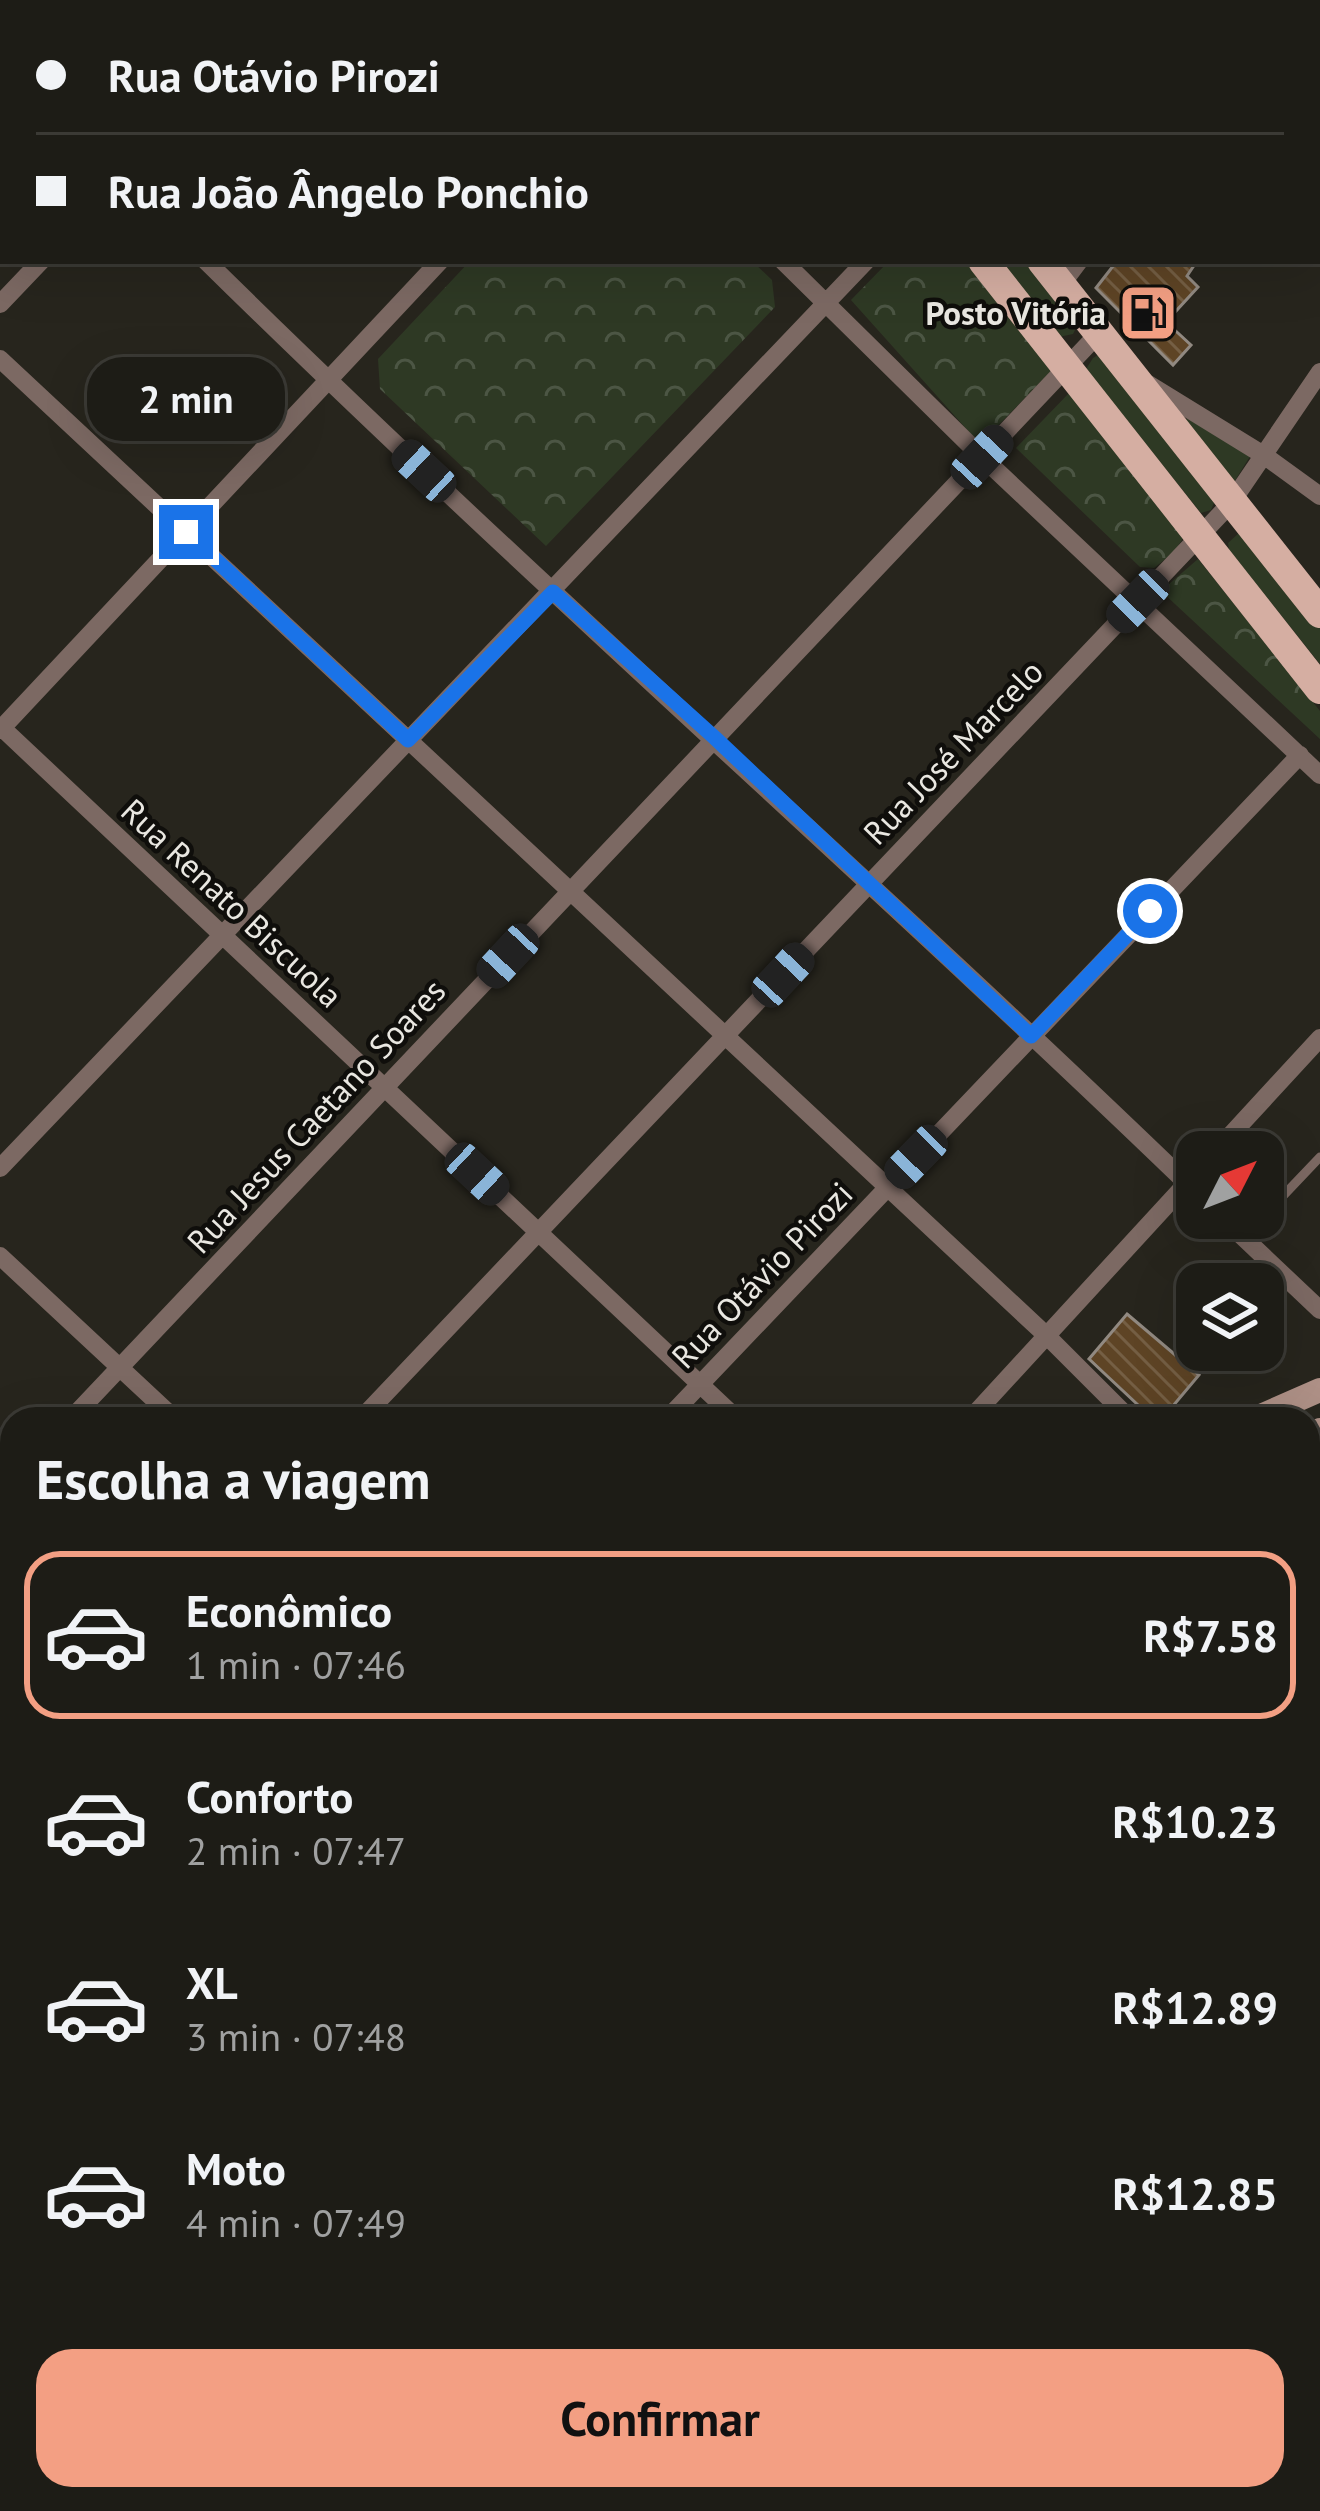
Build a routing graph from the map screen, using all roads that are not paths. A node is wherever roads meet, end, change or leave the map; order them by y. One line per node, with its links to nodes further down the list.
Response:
1 (37, 264): 9 (street)
2 (209, 264): 15 (street)
3 (437, 264): 15 (street)
4 (786, 264): 8 (street)
5 (863, 264): 8 (street)
6 (985, 264): 12 (main road)
7 (1061, 269): 10 (main road)
8 (827, 303): 17 (street); 22 (street)
9 (0, 304)
10 (1099, 332): 12 (street, Rua Jesus Caetano Soares); 14 (main road)
11 (0, 359): 20 (street)
12 (1066, 367): 17 (street, Rua Jesus Caetano Soares); 21 (main road)
13 (1320, 372): 16 (street, Rua José Marcelo)
14 (1132, 374): 16 (street); 19 (main road)
15 (328, 381): 20 (street); 22 (street)
16 (1264, 456): 18 (street); 19 (street, Rua José Marcelo)
17 (982, 457): 23 (street); 27 (street, Rua Jesus Caetano Soares)
18 (1320, 496)
19 (1231, 503): 21 (street, Rua José Marcelo); 24 (main road)
20 (186, 532): 26 (street); 28 (street)
21 (1198, 538): 23 (street, Rua José Marcelo); 25 (main road)
22 (553, 592): 27 (street); 28 (street)
23 (1138, 601): 29 (street); 31 (street, Rua José Marcelo)
24 (1320, 614)
25 (1320, 689)
26 (1, 728): 33 (street, Rua Renato Biscuola)
27 (715, 738): 31 (street); 32 (street, Rua Jesus Caetano Soares)
28 (408, 740): 32 (street); 33 (street)
29 (1300, 755): 30 (street); 35 (street, Rua Otávio Pirozi)
30 (1320, 775)
31 (870, 884): 34 (street, Rua José Marcelo); 35 (street)
32 (570, 891): 34 (street); 37 (street, Rua Jesus Caetano Soares)
33 (222, 935): 37 (street, Rua Renato Biscuola); 41 (street)
34 (725, 1036): 42 (street); 45 (street, Rua José Marcelo)
35 (1031, 1036): 40 (street); 42 (street, Rua Otávio Pirozi)
36 (1320, 1038): 38 (street)
37 (385, 1087): 45 (street, Rua Renato Biscuola); 50 (street, Rua Jesus Caetano Soares)
38 (1234, 1131)
39 (1320, 1157): 43 (lane)
40 (1176, 1167)
41 (0, 1168)
42 (887, 1187): 49 (street); 51 (street, Rua Otávio Pirozi)
43 (1284, 1196)
44 (1176, 1202): 49 (street)
45 (538, 1232): 51 (street, Rua Renato Biscuola); 55 (street, Rua José Marcelo)
46 (1245, 1239): 48 (street)
47 (0, 1256): 50 (street)
48 (1320, 1310)
49 (1047, 1336): 58 (street); 59 (street)
50 (120, 1367): 53 (street, Rua Jesus Caetano Soares); 54 (street)
51 (700, 1384): 56 (street, Rua Otávio Pirozi); 57 (street, Rua Renato Biscuola)
52 (1320, 1390): 60 (main road)
53 (82, 1407)
54 (162, 1407)
55 (373, 1407)
56 (678, 1407)
57 (724, 1407)
58 (981, 1407)
59 (1118, 1407)
60 (1281, 1407)

